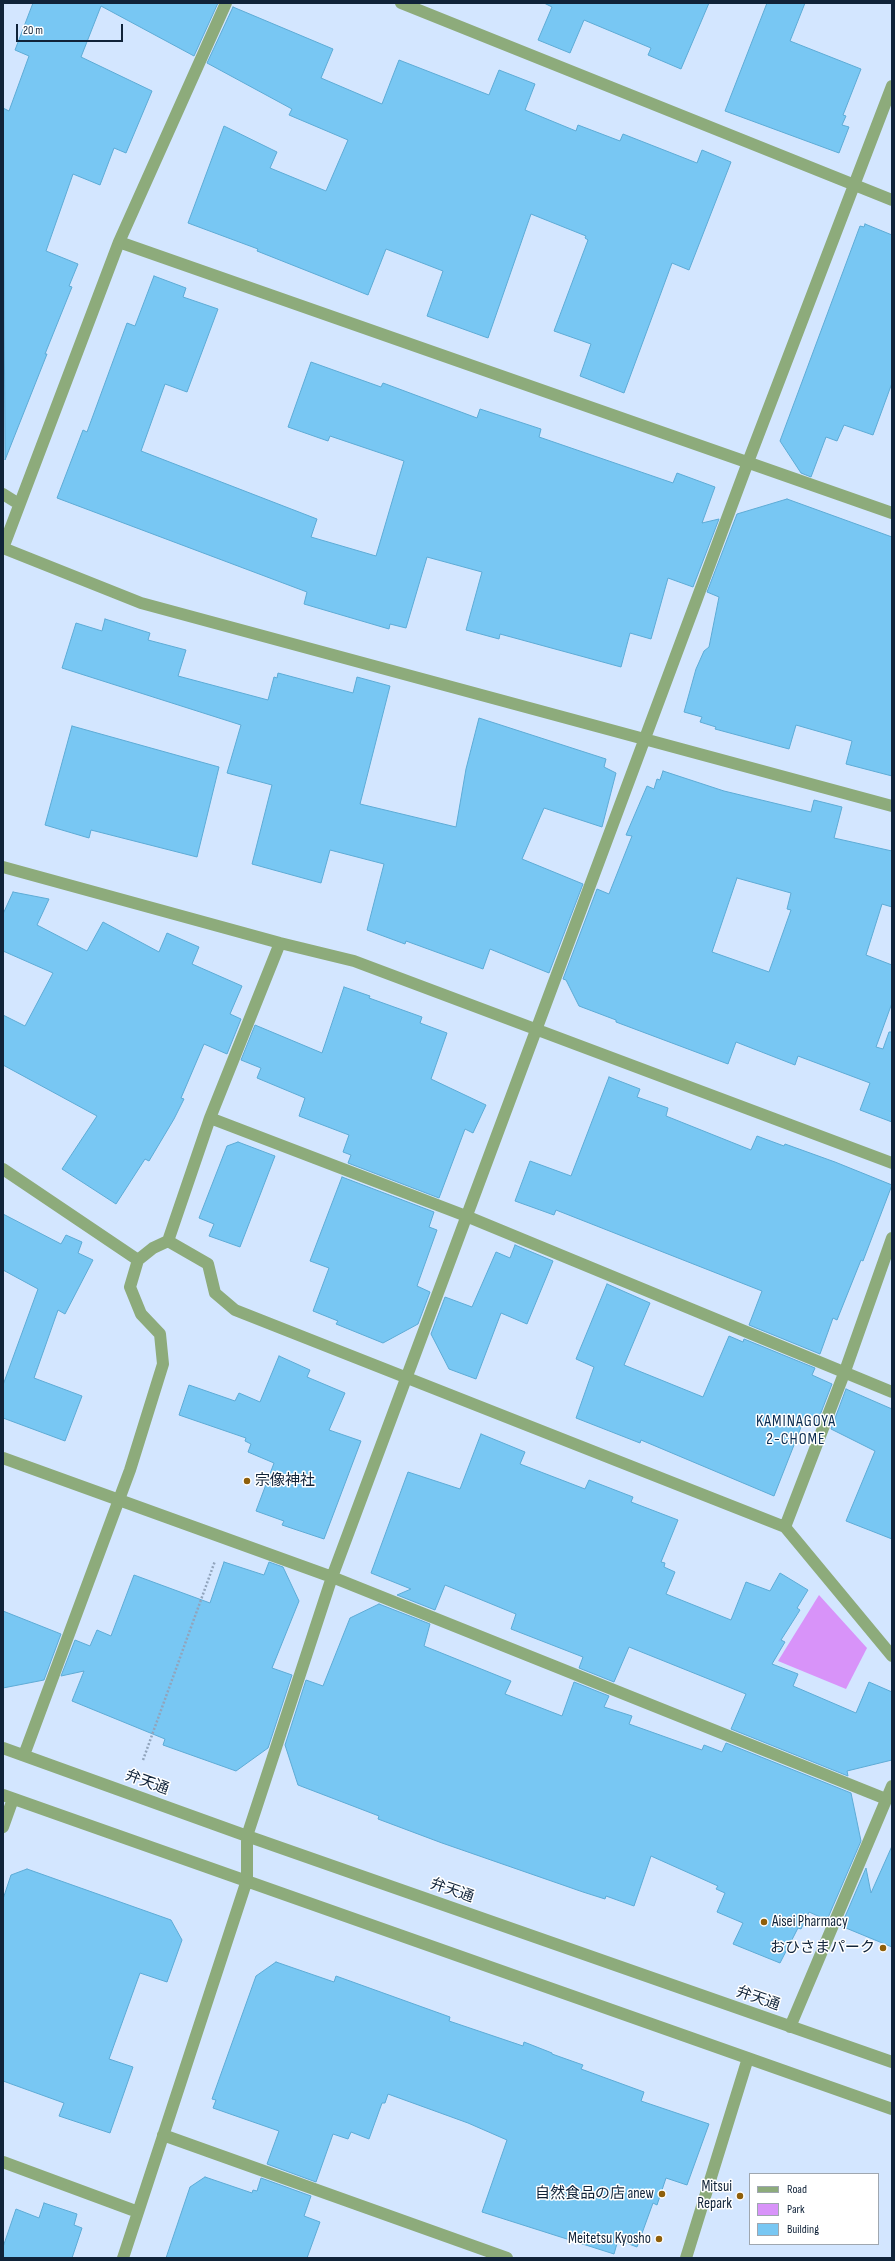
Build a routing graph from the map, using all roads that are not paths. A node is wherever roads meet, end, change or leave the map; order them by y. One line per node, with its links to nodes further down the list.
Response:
1 (226, 3): 6 (street)
2 (401, 3): 4 (street)
3 (892, 86): 4 (street)
4 (855, 185): 5 (street); 7 (street)
5 (892, 200)
6 (119, 242): 7 (street); 9 (street)
7 (748, 462): 10 (street); 12 (street)
8 (3, 494): 9 (street)
9 (19, 504): 11 (street)
10 (892, 513)
11 (3, 548): 12 (street)
12 (644, 740): 13 (street); 16 (street)
13 (892, 806)
14 (3, 867): 15 (street)
15 (280, 943): 16 (street); 17 (street)
16 (538, 1029): 18 (street); 20 (street)
17 (210, 1118): 20 (street); 22 (street)
18 (892, 1163)
19 (3, 1169): 23 (street)
20 (466, 1216): 24 (street); 25 (street)
21 (892, 1238): 24 (street)
22 (168, 1241): 23 (street); 25 (street)
23 (138, 1260): 28 (street)
24 (845, 1371): 26 (street); 29 (street)
25 (406, 1377): 29 (street); 30 (street)
26 (892, 1392)
27 (3, 1458): 28 (street)
28 (119, 1500): 30 (street); 33 (street)
29 (785, 1527): 31 (street)
30 (332, 1577): 36 (street); 38 (street)
31 (892, 1656)
32 (3, 1748): 33 (street, 弁天通)
33 (24, 1755): 38 (street, 弁天通)
34 (892, 1786): 36 (street)
35 (8, 1797): 37 (street); 39 (street)
36 (886, 1799): 40 (street)
37 (3, 1827)
38 (247, 1836): 39 (street); 40 (street, 弁天通)
39 (247, 1880): 41 (street); 44 (street)
40 (790, 2027): 42 (street, 弁天通)
41 (748, 2058): 43 (street); 49 (street)
42 (892, 2062)
43 (892, 2109)
44 (163, 2135): 46 (street); 48 (street)
45 (3, 2162): 46 (street)
46 (138, 2212): 47 (street)
47 (122, 2258)
48 (507, 2258)
49 (686, 2258)

